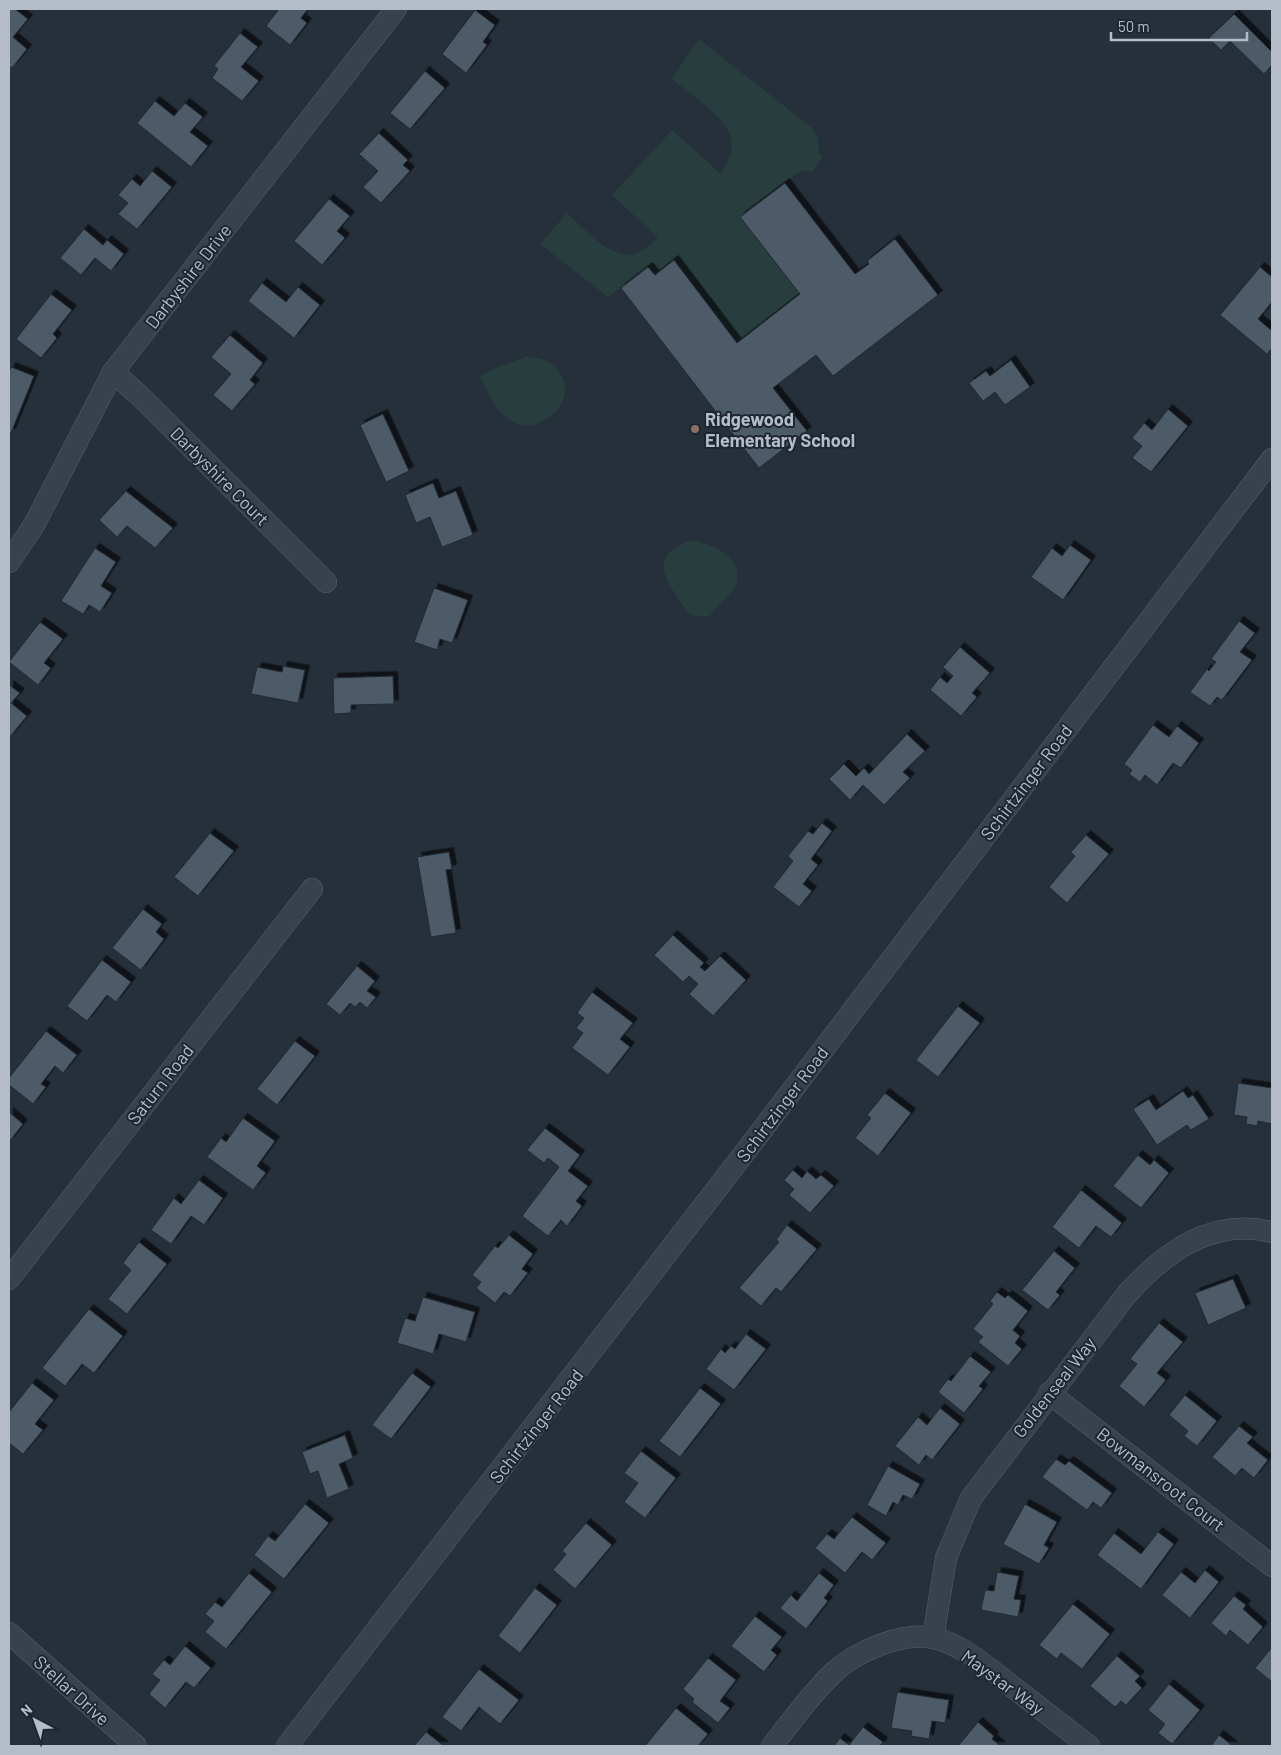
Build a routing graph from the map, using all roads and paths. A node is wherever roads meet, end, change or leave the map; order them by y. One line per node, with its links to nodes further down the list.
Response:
1 (396, 9): 2 (street, Darbyshire Drive)
2 (113, 372): 4 (street, Darbyshire Drive); 5 (street, Darbyshire Court)
3 (1272, 459): 14 (street, Schirtzinger Road)
4 (9, 562)
5 (326, 582)
6 (312, 889): 8 (street, Saturn Road)
7 (1272, 1232): 9 (street, Goldenseal Way)
8 (9, 1279)
9 (1049, 1393): 10 (street, Bowmansroot Court); 12 (street, Goldenseal Way)
10 (1272, 1566)
11 (9, 1633): 13 (street, Stellar Drive)
12 (933, 1638): 15 (street, Maystar Way); 16 (street, Maystar Way)
13 (136, 1746)
14 (286, 1746)
15 (772, 1746)
16 (1089, 1746)

